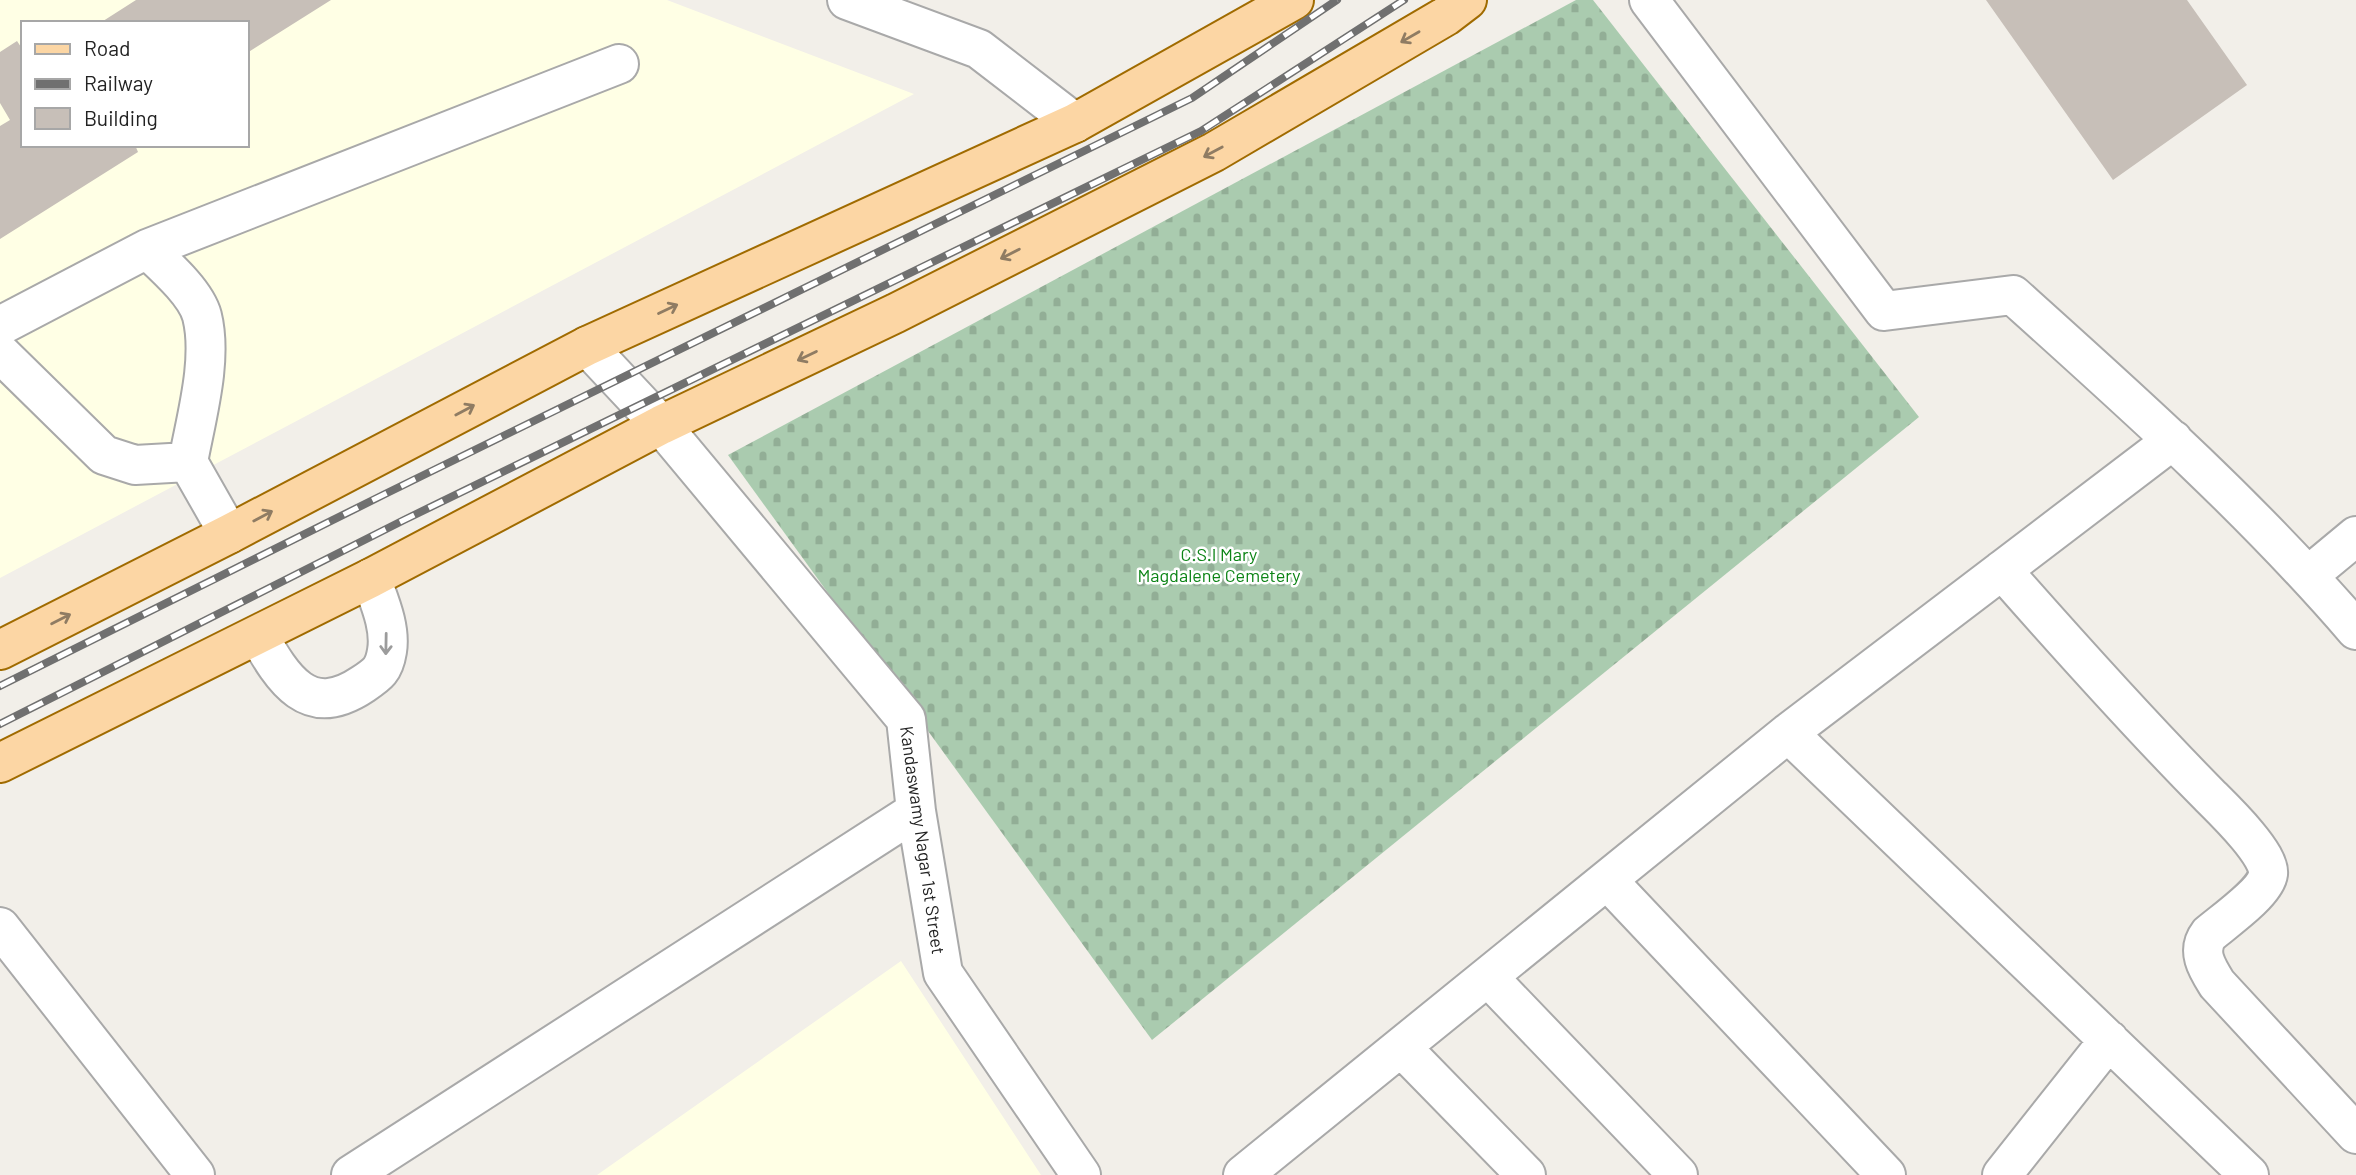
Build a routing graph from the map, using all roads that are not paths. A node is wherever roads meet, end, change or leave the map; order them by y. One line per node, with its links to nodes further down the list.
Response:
1 (847, 0): 6 (street)
2 (1294, 0): 6 (main road)
3 (1467, 0): 11 (main road, one-way to 11)
4 (1649, 0): 12 (street)
5 (619, 64): 7 (street)
6 (1075, 123): 9 (main road, one-way to 6)
7 (147, 249): 8 (street); 13 (street)
8 (0, 326)
9 (587, 346): 11 (street, Kandaswamy Nagar 1st Street); 14 (main road, one-way to 9)
10 (0, 353): 13 (street)
11 (662, 425): 18 (main road); 24 (street, Kandaswamy Nagar 1st Street)
12 (2173, 440): 16 (street); 17 (street)
13 (188, 462): 14 (street)
14 (229, 534): 21 (main road, one-way to 14)
15 (2356, 536): 17 (street)
16 (2002, 570): 22 (street); 30 (street)
17 (2309, 575): 19 (street)
18 (371, 578): 20 (main road); 20 (street, one-way to 20)
19 (2356, 630)
20 (258, 635): 23 (main road)
21 (0, 650)
22 (1788, 733): 25 (street); 28 (street)
23 (0, 763)
24 (916, 810): 32 (street); 33 (street, Kandaswamy Nagar 1st Street)
25 (1607, 880): 27 (street); 37 (street)
26 (0, 927): 31 (street)
27 (1488, 976): 29 (street); 36 (street)
28 (2109, 1040): 38 (street); 39 (street)
29 (1401, 1047): 34 (street); 35 (street)
30 (2356, 1134)
31 (182, 1170)
32 (351, 1175)
33 (1081, 1175)
34 (1243, 1175)
35 (1526, 1175)
36 (1678, 1175)
37 (1886, 1175)
38 (2002, 1175)
39 (2249, 1175)

